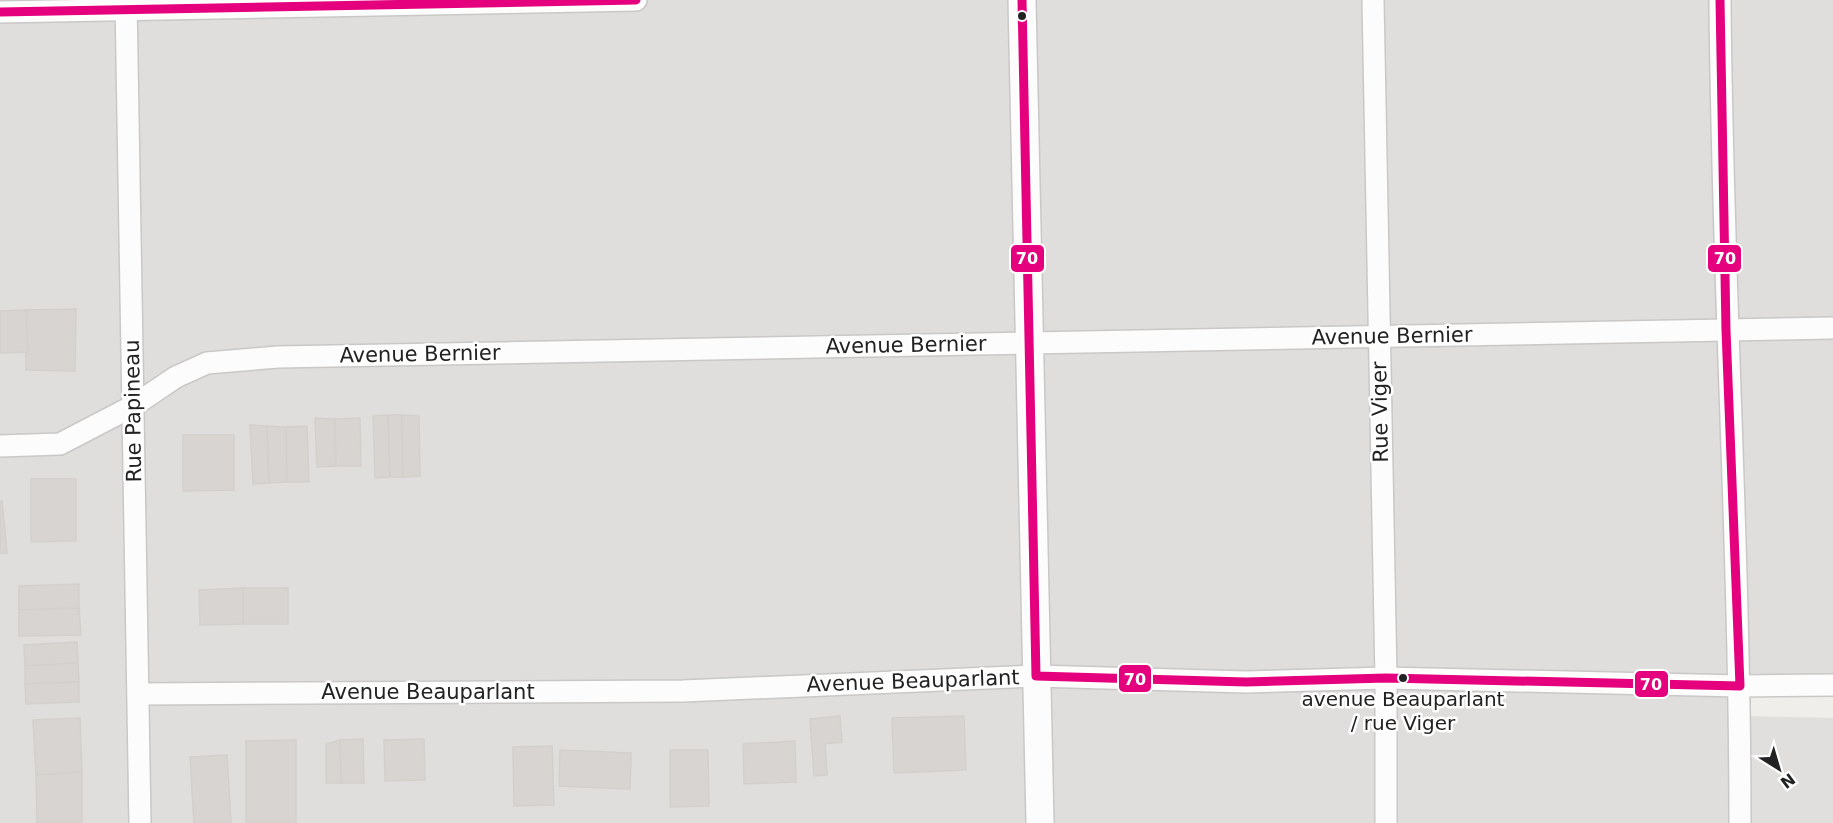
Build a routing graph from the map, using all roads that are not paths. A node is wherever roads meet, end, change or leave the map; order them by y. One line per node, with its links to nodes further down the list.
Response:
1 (636, 0): 5 (street)
2 (1022, 0): 10 (street)
3 (1372, 0): 9 (street, Rue Viger)
4 (1720, 0): 8 (street)
5 (126, 5): 6 (street); 11 (street, Rue Papineau)
6 (0, 12)
7 (1833, 328): 8 (street, Avenue Bernier)
8 (1726, 330): 9 (street, Avenue Bernier); 16 (street)
9 (1378, 337): 10 (street, Avenue Bernier); 14 (street, Rue Viger)
10 (1029, 343): 11 (street, Avenue Bernier); 13 (street)
11 (133, 406): 12 (street, Avenue Bernier); 17 (street, Rue Papineau)
12 (0, 446)
13 (1036, 676): 14 (street, Avenue Beauparlant); 17 (street, Avenue Beauparlant); 19 (street)
14 (1386, 678): 16 (street, Avenue Beauparlant); 20 (street, Rue Viger)
15 (1833, 685): 16 (street, Avenue Beauparlant)
16 (1740, 686): 21 (street)
17 (138, 694): 18 (street, Rue Papineau)
18 (140, 823)
19 (1040, 823)
20 (1386, 823)
21 (1740, 823)

